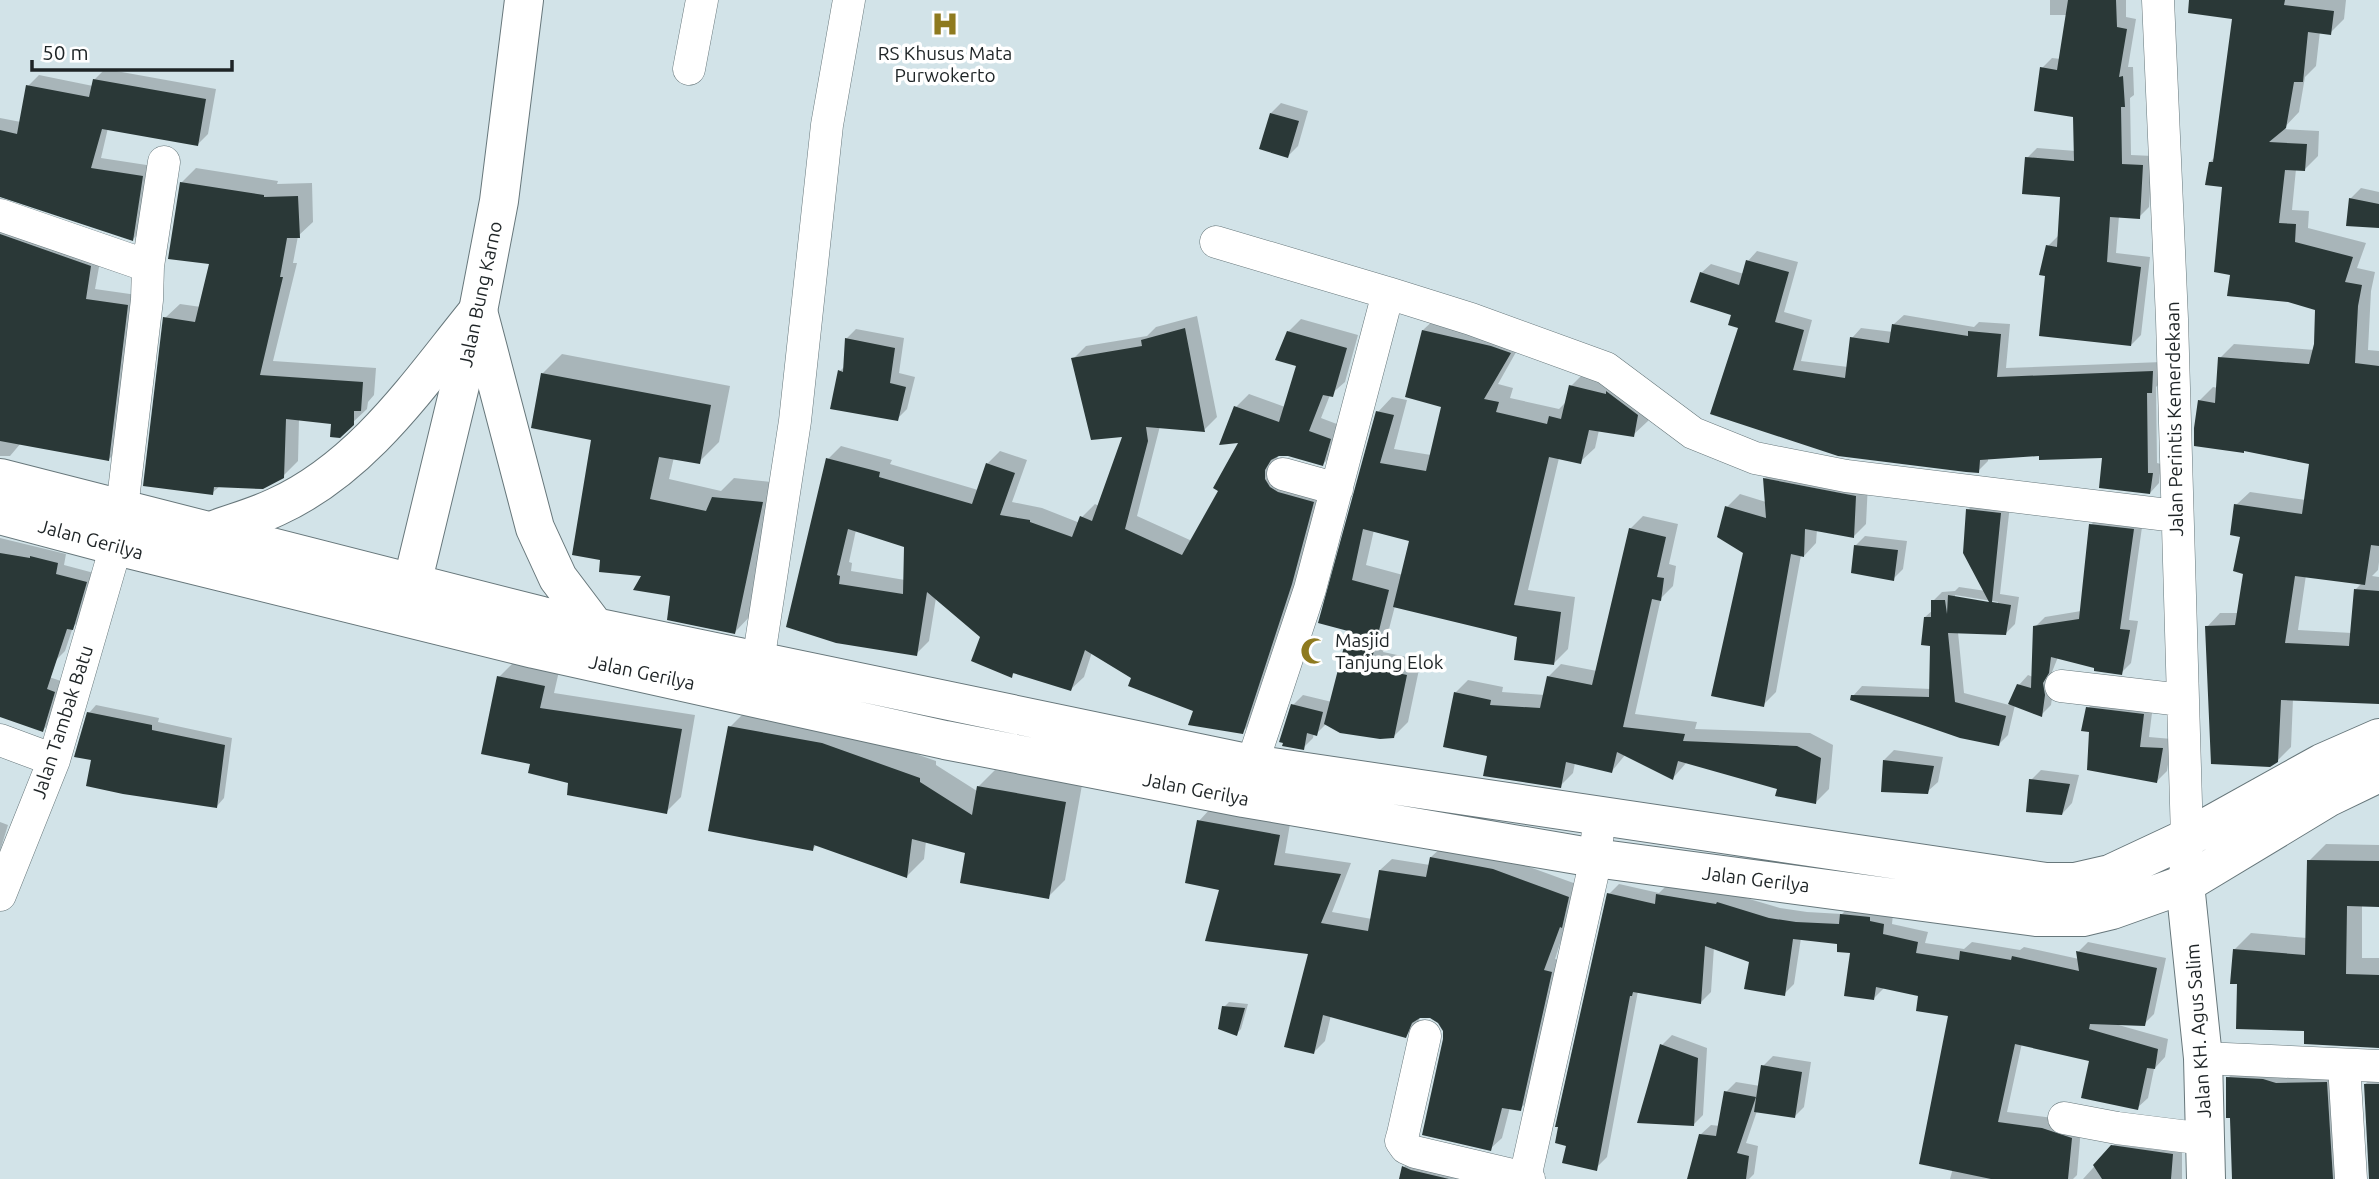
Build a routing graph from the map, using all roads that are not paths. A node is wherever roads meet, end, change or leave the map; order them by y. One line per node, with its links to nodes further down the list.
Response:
1 (524, 0): 11 (main road, Jalan Bung Karno)
2 (702, 0): 5 (street)
3 (849, 0): 23 (street)
4 (2158, 0): 17 (street, Jalan Perintis Kemerdekaan)
5 (689, 69)
6 (164, 162): 9 (street)
7 (0, 215): 9 (street)
8 (1216, 242): 10 (street)
9 (148, 267): 15 (street)
10 (1388, 293): 14 (street); 17 (street)
11 (478, 311): 18 (main road); 20 (main road, Jalan Bung Karno); 21 (main road)
12 (1283, 474): 14 (street)
13 (0, 478): 15 (main road, Jalan Gerilya)
14 (1337, 489): 29 (street)
15 (121, 508): 18 (main road, Jalan Gerilya)
16 (0, 515): 19 (main road, Jalan Gerilya)
17 (2176, 516): 25 (street, Jalan Perintis Kemerdekaan)
18 (211, 531): 20 (main road, Jalan Gerilya)
19 (116, 546): 22 (main road, Jalan Gerilya); 28 (street, Jalan Tambak Batu)
20 (412, 584): 22 (main road, Jalan Gerilya)
21 (594, 627): 22 (main road, Jalan Gerilya); 23 (main road, Jalan Gerilya)
22 (538, 632): 33 (main road, Jalan Gerilya)
23 (758, 662): 29 (main road, Jalan Gerilya)
24 (2061, 686): 25 (street)
25 (2182, 700): 32 (street, Jalan Perintis Kemerdekaan)
26 (2379, 738): 32 (main road, Jalan Gerilya)
27 (0, 740): 28 (street)
28 (54, 760): 35 (street, Jalan Tambak Batu)
29 (1252, 764): 31 (main road, Jalan Gerilya)
30 (2379, 774): 34 (main road, Jalan Gerilya)
31 (1600, 815): 32 (main road, Jalan Gerilya); 33 (street)
32 (2187, 838): 34 (street, Jalan Perintis Kemerdekaan)
33 (1595, 858): 34 (main road, Jalan Gerilya); 42 (street)
34 (2185, 884): 37 (main road, Jalan KH. Agus Salim)
35 (0, 895)
36 (1425, 1036): 42 (street)
37 (2203, 1058): 38 (street); 41 (main road, Jalan KH. Agus Salim)
38 (2344, 1065): 39 (street); 44 (street)
39 (2379, 1066)
40 (2064, 1118): 41 (street)
41 (2205, 1139): 43 (main road, Jalan KH. Agus Salim)
42 (1527, 1178)
43 (2206, 1179)
44 (2351, 1179)

